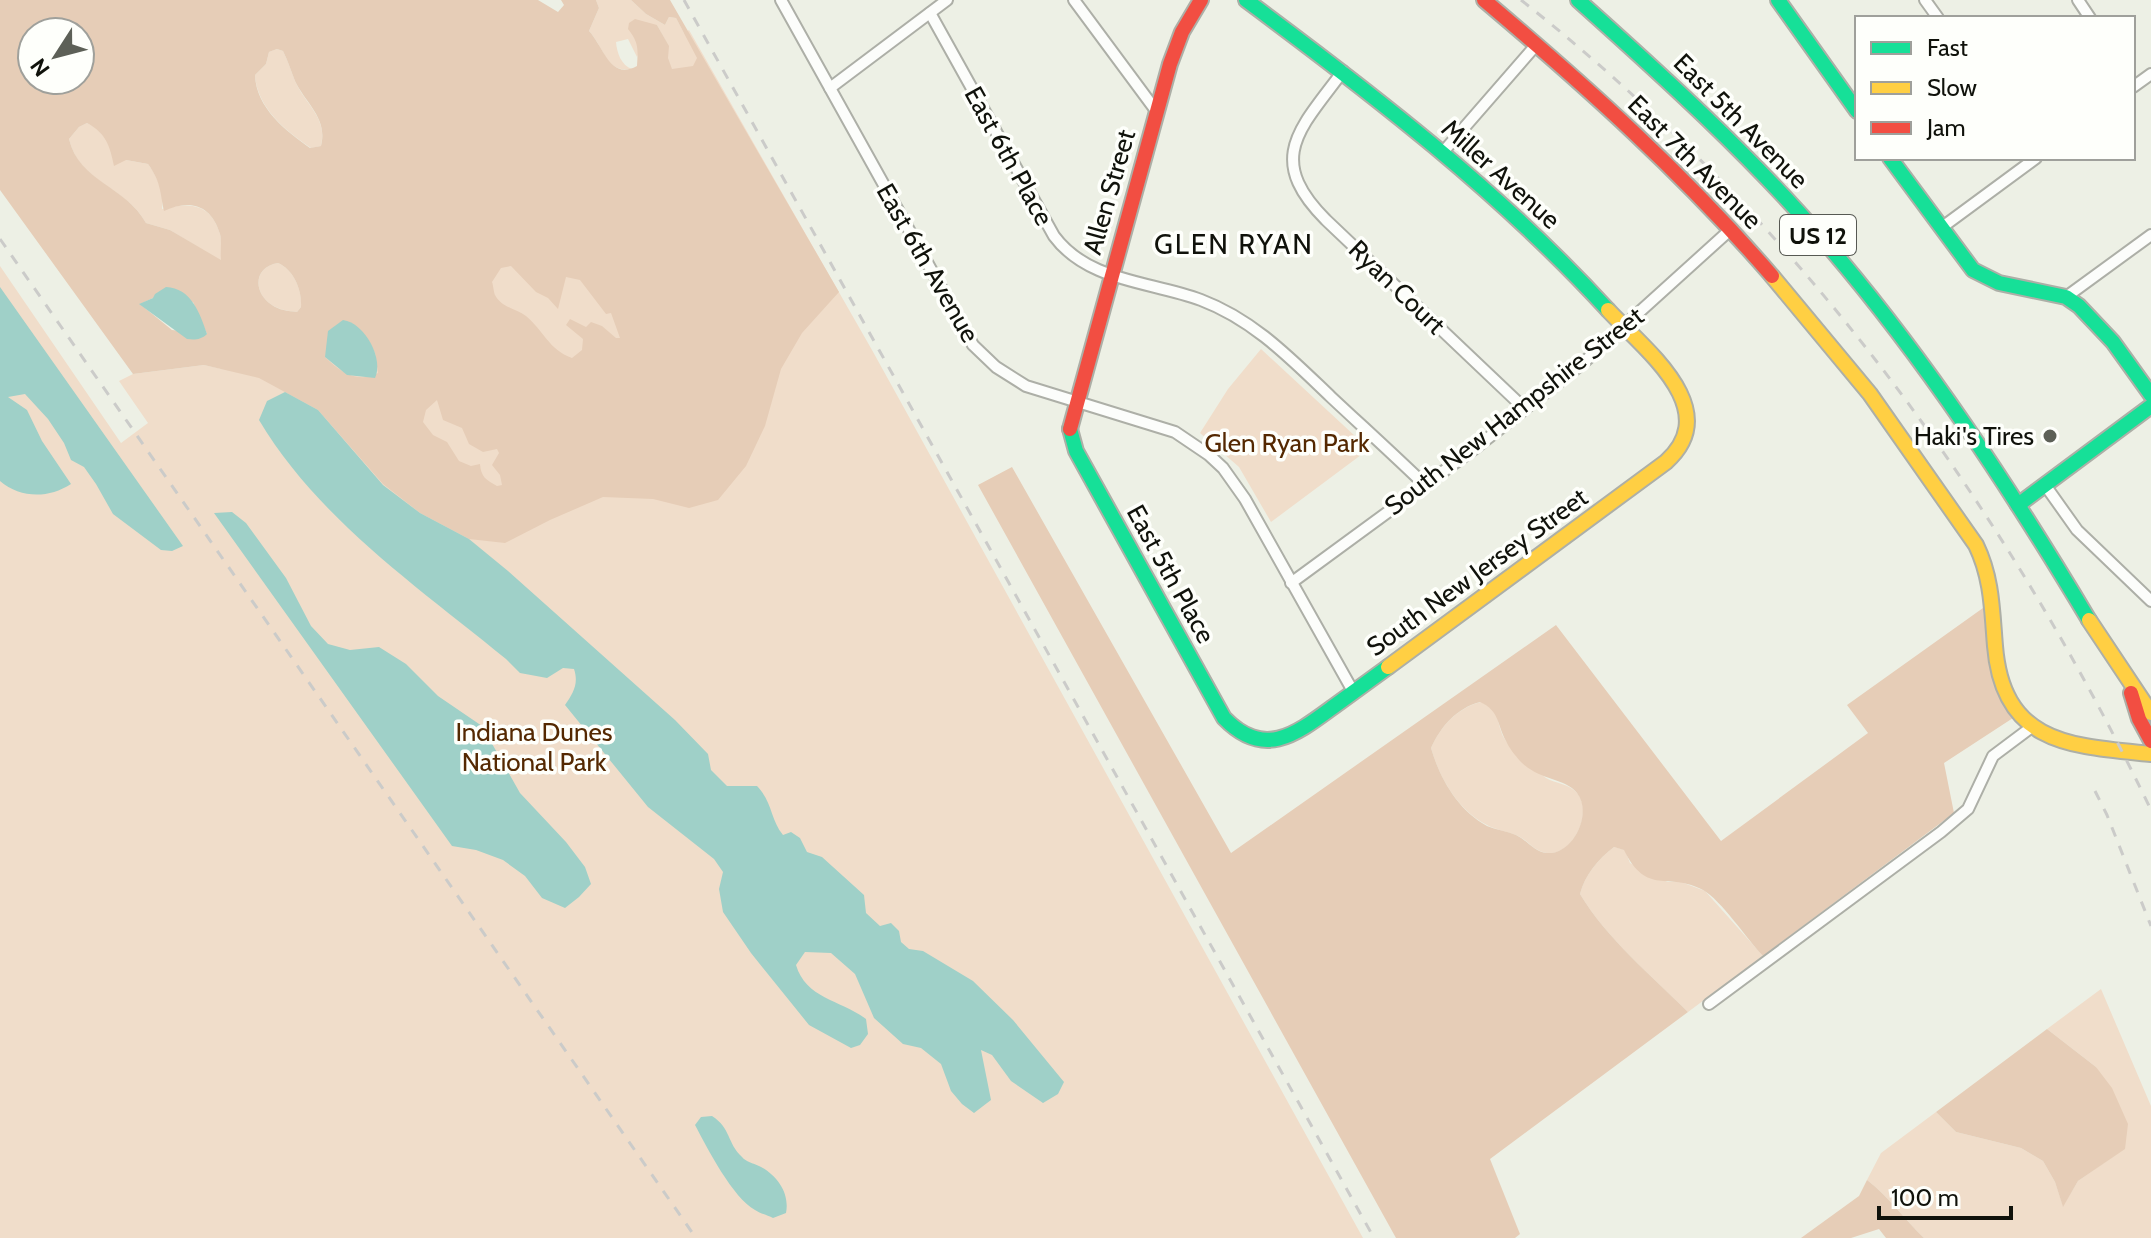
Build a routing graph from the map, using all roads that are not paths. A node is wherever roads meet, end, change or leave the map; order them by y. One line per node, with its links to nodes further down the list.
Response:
1 (781, 0): 12 (street, East 6th Avenue)
2 (947, 0): 9 (street)
3 (1074, 0): 14 (street)
4 (1201, 0): 14 (street, Allen Street)
5 (1246, 0): 11 (street, Miller Avenue)
6 (1484, 0): 10 (street, East 7th Avenue)
7 (1578, 0): 31 (street, East 5th Avenue / US 12)
8 (1778, 0): 13 (street)
9 (930, 13): 12 (street); 21 (street, East 6th Place)
10 (1537, 44): 15 (street); 19 (street, East 7th Avenue)
11 (1343, 71): 15 (street, Miller Avenue); 27 (street, Ryan Court)
12 (830, 88): 25 (street, East 6th Avenue)
13 (1855, 108)
14 (1157, 112): 21 (street, Allen Street)
15 (1443, 152): 23 (street, Miller Avenue)
16 (1891, 160): 18 (street)
17 (2033, 160): 18 (street)
18 (1941, 228): 22 (street)
19 (1730, 230): 23 (street, South New Hampshire Street); 37 (street, East 7th Avenue)
20 (2151, 235): 22 (street)
21 (1111, 274): 25 (street, Allen Street); 29 (street, East 6th Place)
22 (2066, 297): 24 (street)
23 (1624, 327): 27 (street, South New Hampshire Street); 28 (street, Miller Avenue)
24 (2151, 395)
25 (1076, 402): 32 (street, East 6th Avenue); 39 (street, East 5th Place)
26 (2151, 406): 30 (street)
27 (1525, 409): 29 (street, South New Hampshire Street)
28 (1688, 417): 35 (street, South New Jersey Street)
29 (1424, 484): 32 (street, South New Hampshire Street)
30 (2045, 485): 31 (street); 33 (street)
31 (2018, 505): 34 (street, East 5th Avenue / US 12)
32 (1291, 583): 35 (street, East 6th Avenue)
33 (2151, 601)
34 (2128, 684): 36 (street, East 5th Avenue / US 12); 38 (street, East 5th Avenue / US 12)
35 (1354, 693): 39 (street, South New Jersey Street)
36 (2151, 713)
37 (2033, 726): 40 (street, East 7th Avenue); 41 (street)
38 (2151, 741)
39 (1269, 742)
40 (2151, 754)
41 (1709, 1004)

